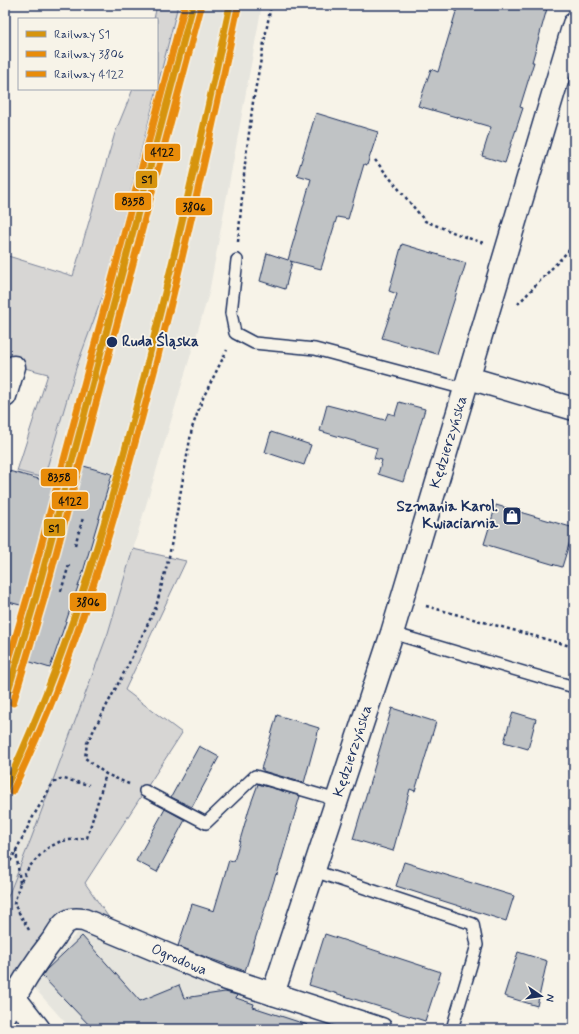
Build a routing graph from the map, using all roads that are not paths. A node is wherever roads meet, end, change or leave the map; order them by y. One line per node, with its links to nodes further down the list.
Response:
1 (574, 24): 2 (street, Kędzierzyńska)
2 (569, 59): 5 (street, Kędzierzyńska)
3 (237, 260): 5 (lane)
4 (14, 367): 6 (street)
5 (467, 383): 7 (street); 8 (street, Kędzierzyńska)
6 (5, 396)
7 (574, 409)
8 (392, 633): 9 (lane); 11 (street, Kędzierzyńska)
9 (574, 687)
10 (145, 791): 11 (lane)
11 (337, 800): 12 (street, Kędzierzyńska)
12 (314, 871): 13 (street, Kędzierzyńska); 17 (lane)
13 (273, 994): 14 (street, Ogrodowa); 16 (street, Ogrodowa)
14 (10, 1006): 15 (street)
15 (39, 1029)
16 (381, 1029)
17 (452, 1029)

